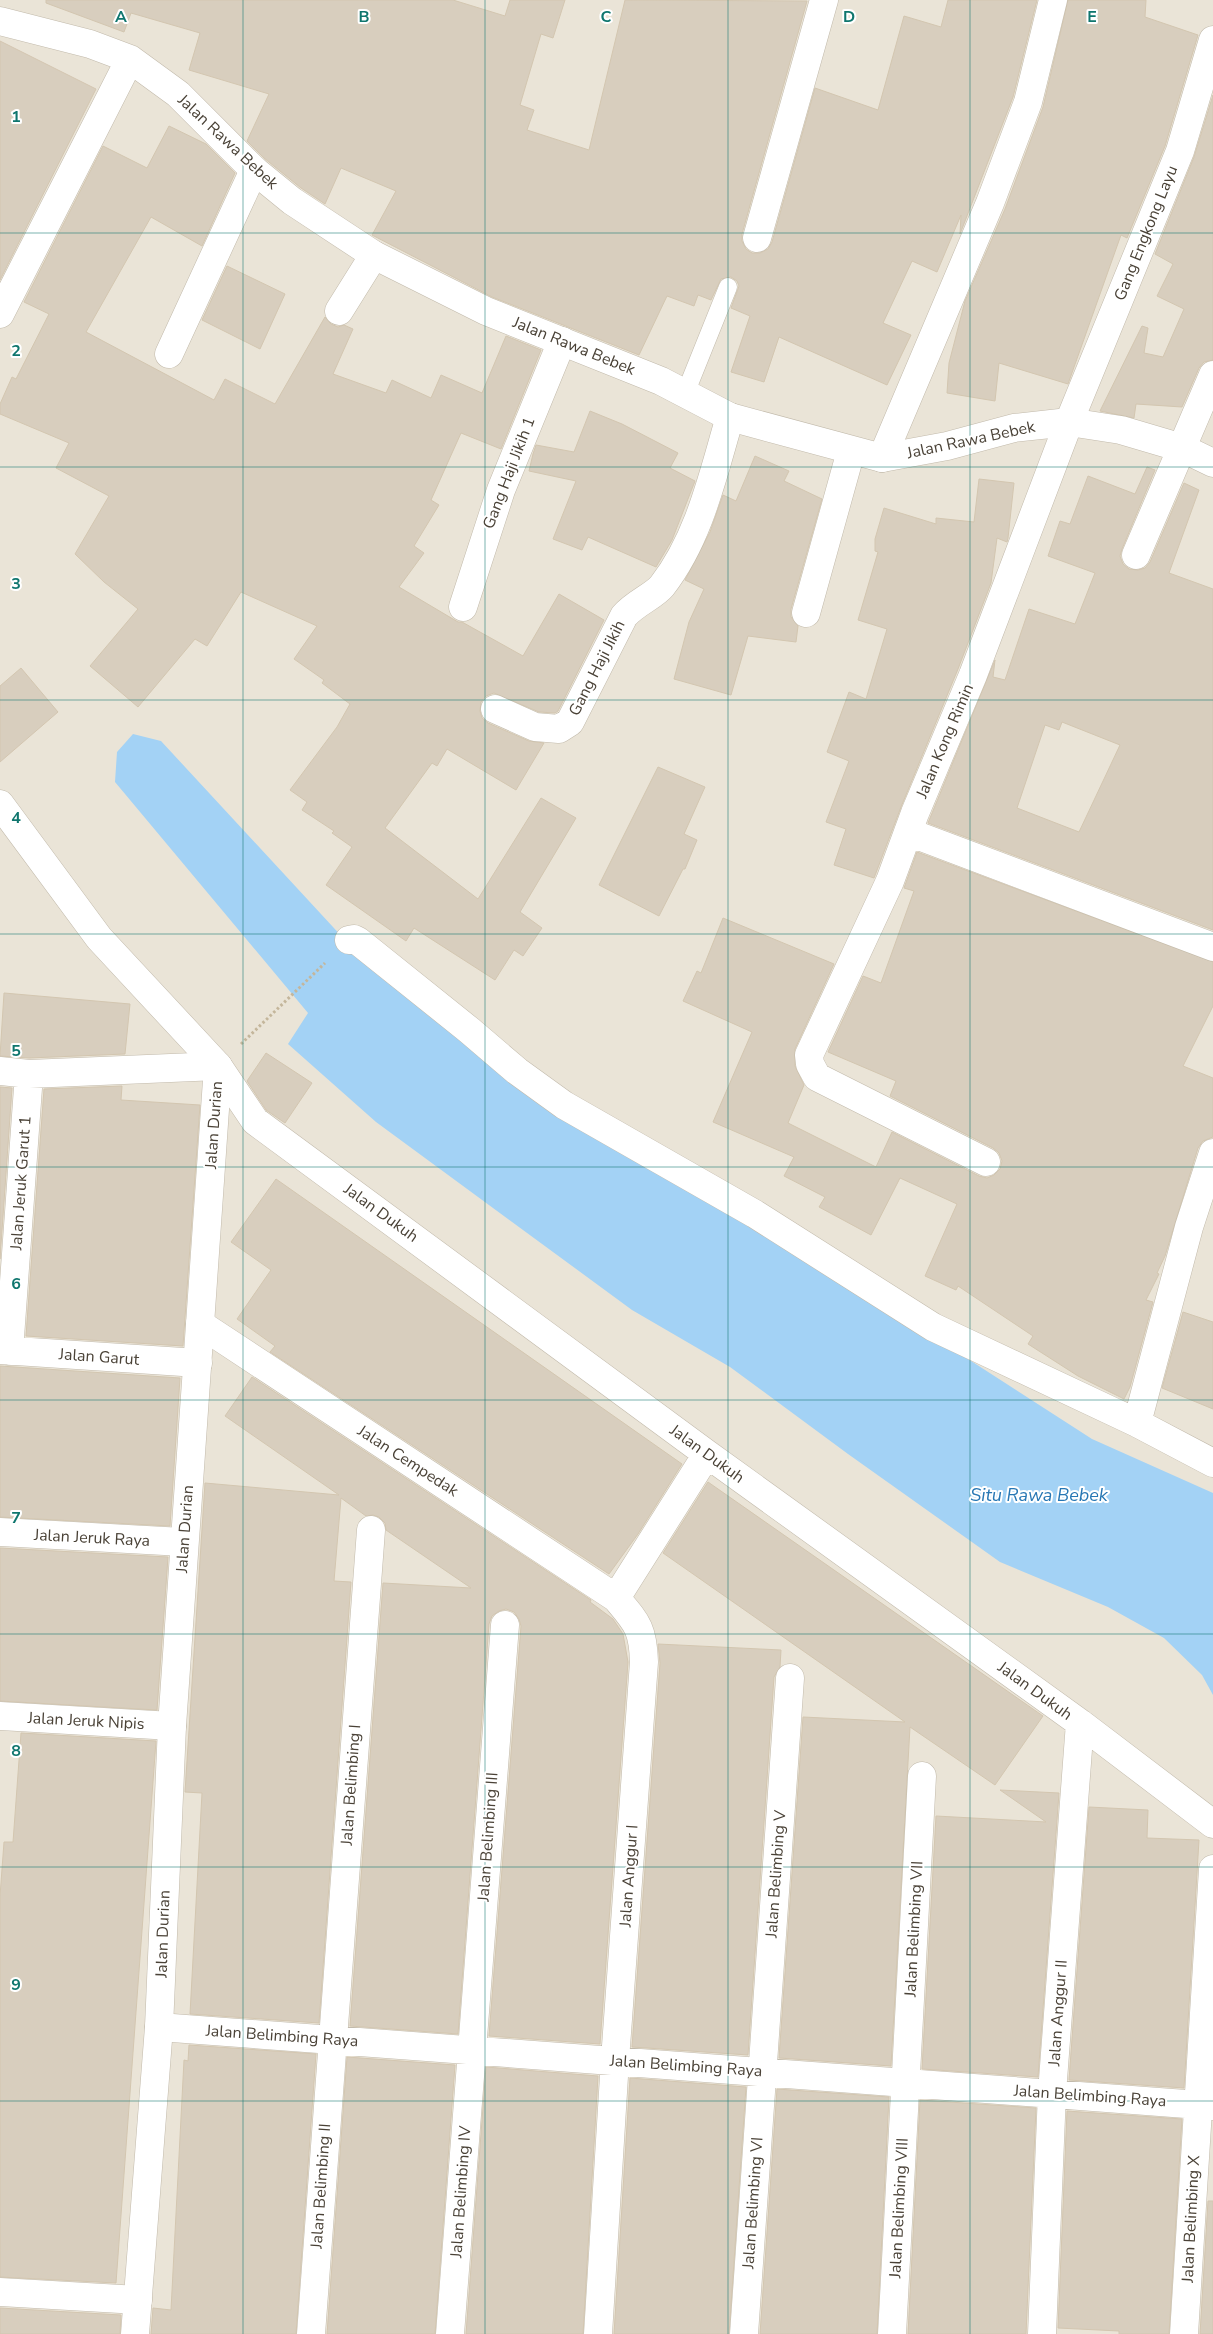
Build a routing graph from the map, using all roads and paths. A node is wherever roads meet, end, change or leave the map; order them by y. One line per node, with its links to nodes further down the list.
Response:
1 (824, 0): 7 (street)
2 (1052, 0): 20 (street)
3 (0, 21): 5 (street, Jalan Rawa Bebek)
4 (1213, 40): 17 (street, Gang Engkong Layu)
5 (130, 60): 6 (street, Jalan Rawa Bebek); 11 (street)
6 (254, 170): 8 (street, Jalan Rawa Bebek); 13 (street)
7 (757, 238)
8 (374, 255): 10 (street); 12 (street, Jalan Rawa Bebek)
9 (728, 287): 15 (lane)
10 (339, 311)
11 (0, 314)
12 (562, 341): 15 (street, Jalan Rawa Bebek); 23 (street, Gang Haji Jikih 1)
13 (169, 354)
14 (1213, 375): 18 (street)
15 (685, 394): 16 (street, Jalan Rawa Bebek)
16 (730, 417): 19 (street, Jalan Rawa Bebek); 25 (street, Gang Haji Jikih)
17 (1069, 422): 18 (street, Jalan Rawa Bebek); 20 (street, Jalan Rawa Bebek); 27 (street, Jalan Kong Rimin)
18 (1182, 448): 21 (street, Jalan Rawa Bebek); 22 (street)
19 (851, 451): 20 (street, Jalan Rawa Bebek); 24 (street)
20 (882, 458)
21 (1213, 463)
22 (1136, 555)
23 (463, 607)
24 (806, 614)
25 (495, 709)
26 (0, 804): 31 (street, Jalan Durian)
27 (908, 832): 29 (street); 35 (street, Jalan Kong Rimin)
28 (349, 940): 39 (street)
29 (1213, 947)
30 (327, 960): 31 (path)
31 (218, 1066): 33 (street); 36 (street, Jalan Durian); 40 (street, Jalan Dukuh)
32 (0, 1071): 33 (street)
33 (29, 1074): 37 (street, Jalan Jeruk Garut 1)
34 (1213, 1153): 39 (street)
35 (986, 1162)
36 (200, 1324): 38 (street, Jalan Durian); 45 (street, Jalan Cempedak)
37 (4, 1350): 38 (street, Jalan Garut)
38 (198, 1363): 44 (street, Jalan Durian)
39 (1137, 1423): 41 (street)
40 (707, 1454): 45 (street); 49 (street, Jalan Dukuh)
41 (1213, 1464)
42 (370, 1530): 55 (street, Jalan Belimbing I)
43 (0, 1532): 44 (street, Jalan Jeruk Raya)
44 (183, 1542): 50 (street, Jalan Durian)
45 (616, 1598): 57 (street, Jalan Anggur I)
46 (504, 1625): 56 (street, Jalan Belimbing III)
47 (790, 1678): 58 (street, Jalan Belimbing V)
48 (0, 1716): 50 (street, Jalan Jeruk Nipis)
49 (1080, 1723): 52 (street, Jalan Dukuh); 60 (street, Jalan Anggur II)
50 (172, 1726): 54 (street, Jalan Durian)
51 (922, 1776): 59 (street, Jalan Belimbing VII)
52 (1213, 1824)
53 (1213, 1869): 61 (street, Jalan Belimbing X)
54 (159, 2027): 55 (street, Jalan Belimbing Raya); 63 (street, Jalan Durian)
55 (332, 2039): 56 (street, Jalan Belimbing Raya); 65 (street, Jalan Belimbing II)
56 (471, 2049): 57 (street, Jalan Belimbing Raya); 66 (street, Jalan Belimbing IV)
57 (615, 2060): 58 (street, Jalan Belimbing Raya); 67 (street, Jalan Anggur I)
58 (762, 2071): 59 (street, Jalan Belimbing Raya); 68 (street, Jalan Belimbing VI)
59 (906, 2082): 60 (street, Jalan Belimbing Raya); 69 (street, Jalan Belimbing VIII)
60 (1052, 2093): 61 (street, Jalan Belimbing Raya); 70 (street, Jalan Anggur II)
61 (1205, 2105): 71 (street, Jalan Belimbing X)
62 (0, 2292): 63 (street)
63 (138, 2300): 64 (street, Jalan Durian)
64 (135, 2334)
65 (311, 2334)
66 (450, 2334)
67 (598, 2334)
68 (744, 2334)
69 (892, 2334)
70 (1042, 2334)
71 (1184, 2334)

